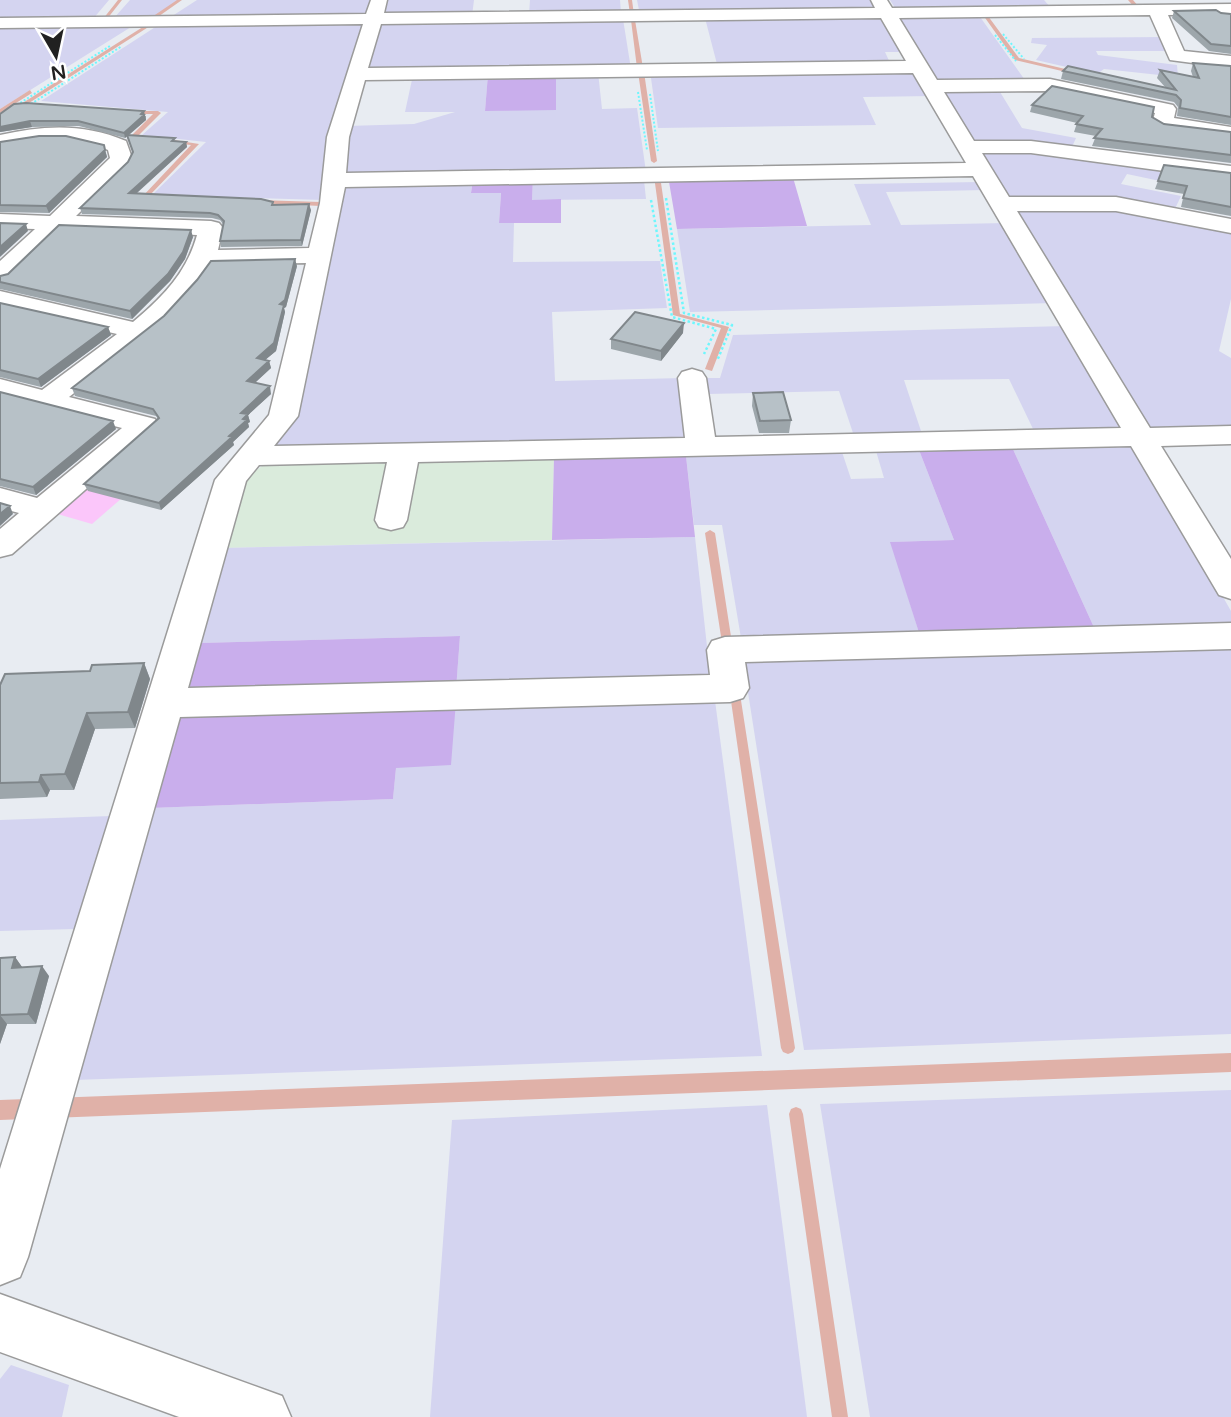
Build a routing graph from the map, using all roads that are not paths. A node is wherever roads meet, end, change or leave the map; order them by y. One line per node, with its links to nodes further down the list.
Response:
1 (883, 6): 3 (street); 4 (street); 7 (street)
2 (1231, 9): 4 (street)
3 (376, 10): 5 (street); 8 (street)
4 (1154, 10): 6 (street)
5 (0, 23)
6 (1231, 62)
7 (919, 66): 8 (street); 9 (street)
8 (356, 75): 14 (street)
9 (931, 86): 10 (street); 12 (street)
10 (1231, 133)
11 (0, 141): 17 (street)
12 (974, 158): 13 (street); 14 (street); 15 (street)
13 (1231, 173)
14 (334, 180): 19 (street)
15 (1001, 204): 18 (street); 28 (street)
16 (0, 221): 17 (street)
17 (56, 223): 20 (street); 21 (street)
18 (1231, 226)
19 (320, 255): 20 (street); 31 (street)
20 (202, 258): 23 (street)
21 (0, 275)
22 (0, 299): 23 (street)
23 (137, 331): 26 (street)
24 (697, 376): 29 (street)
25 (0, 388): 26 (street)
26 (47, 400): 33 (street)
27 (1231, 435): 28 (street)
28 (1141, 437): 29 (street); 36 (street)
29 (702, 446): 30 (street)
30 (404, 453): 31 (street); 34 (street)
31 (250, 456): 38 (street)
32 (0, 498): 33 (street)
33 (43, 510): 35 (street)
34 (391, 520)
35 (0, 546)
36 (1231, 587)
37 (1231, 636): 38 (street)
38 (165, 703): 39 (street)
39 (0, 1257)
40 (0, 1323): 41 (street)
41 (261, 1417)

